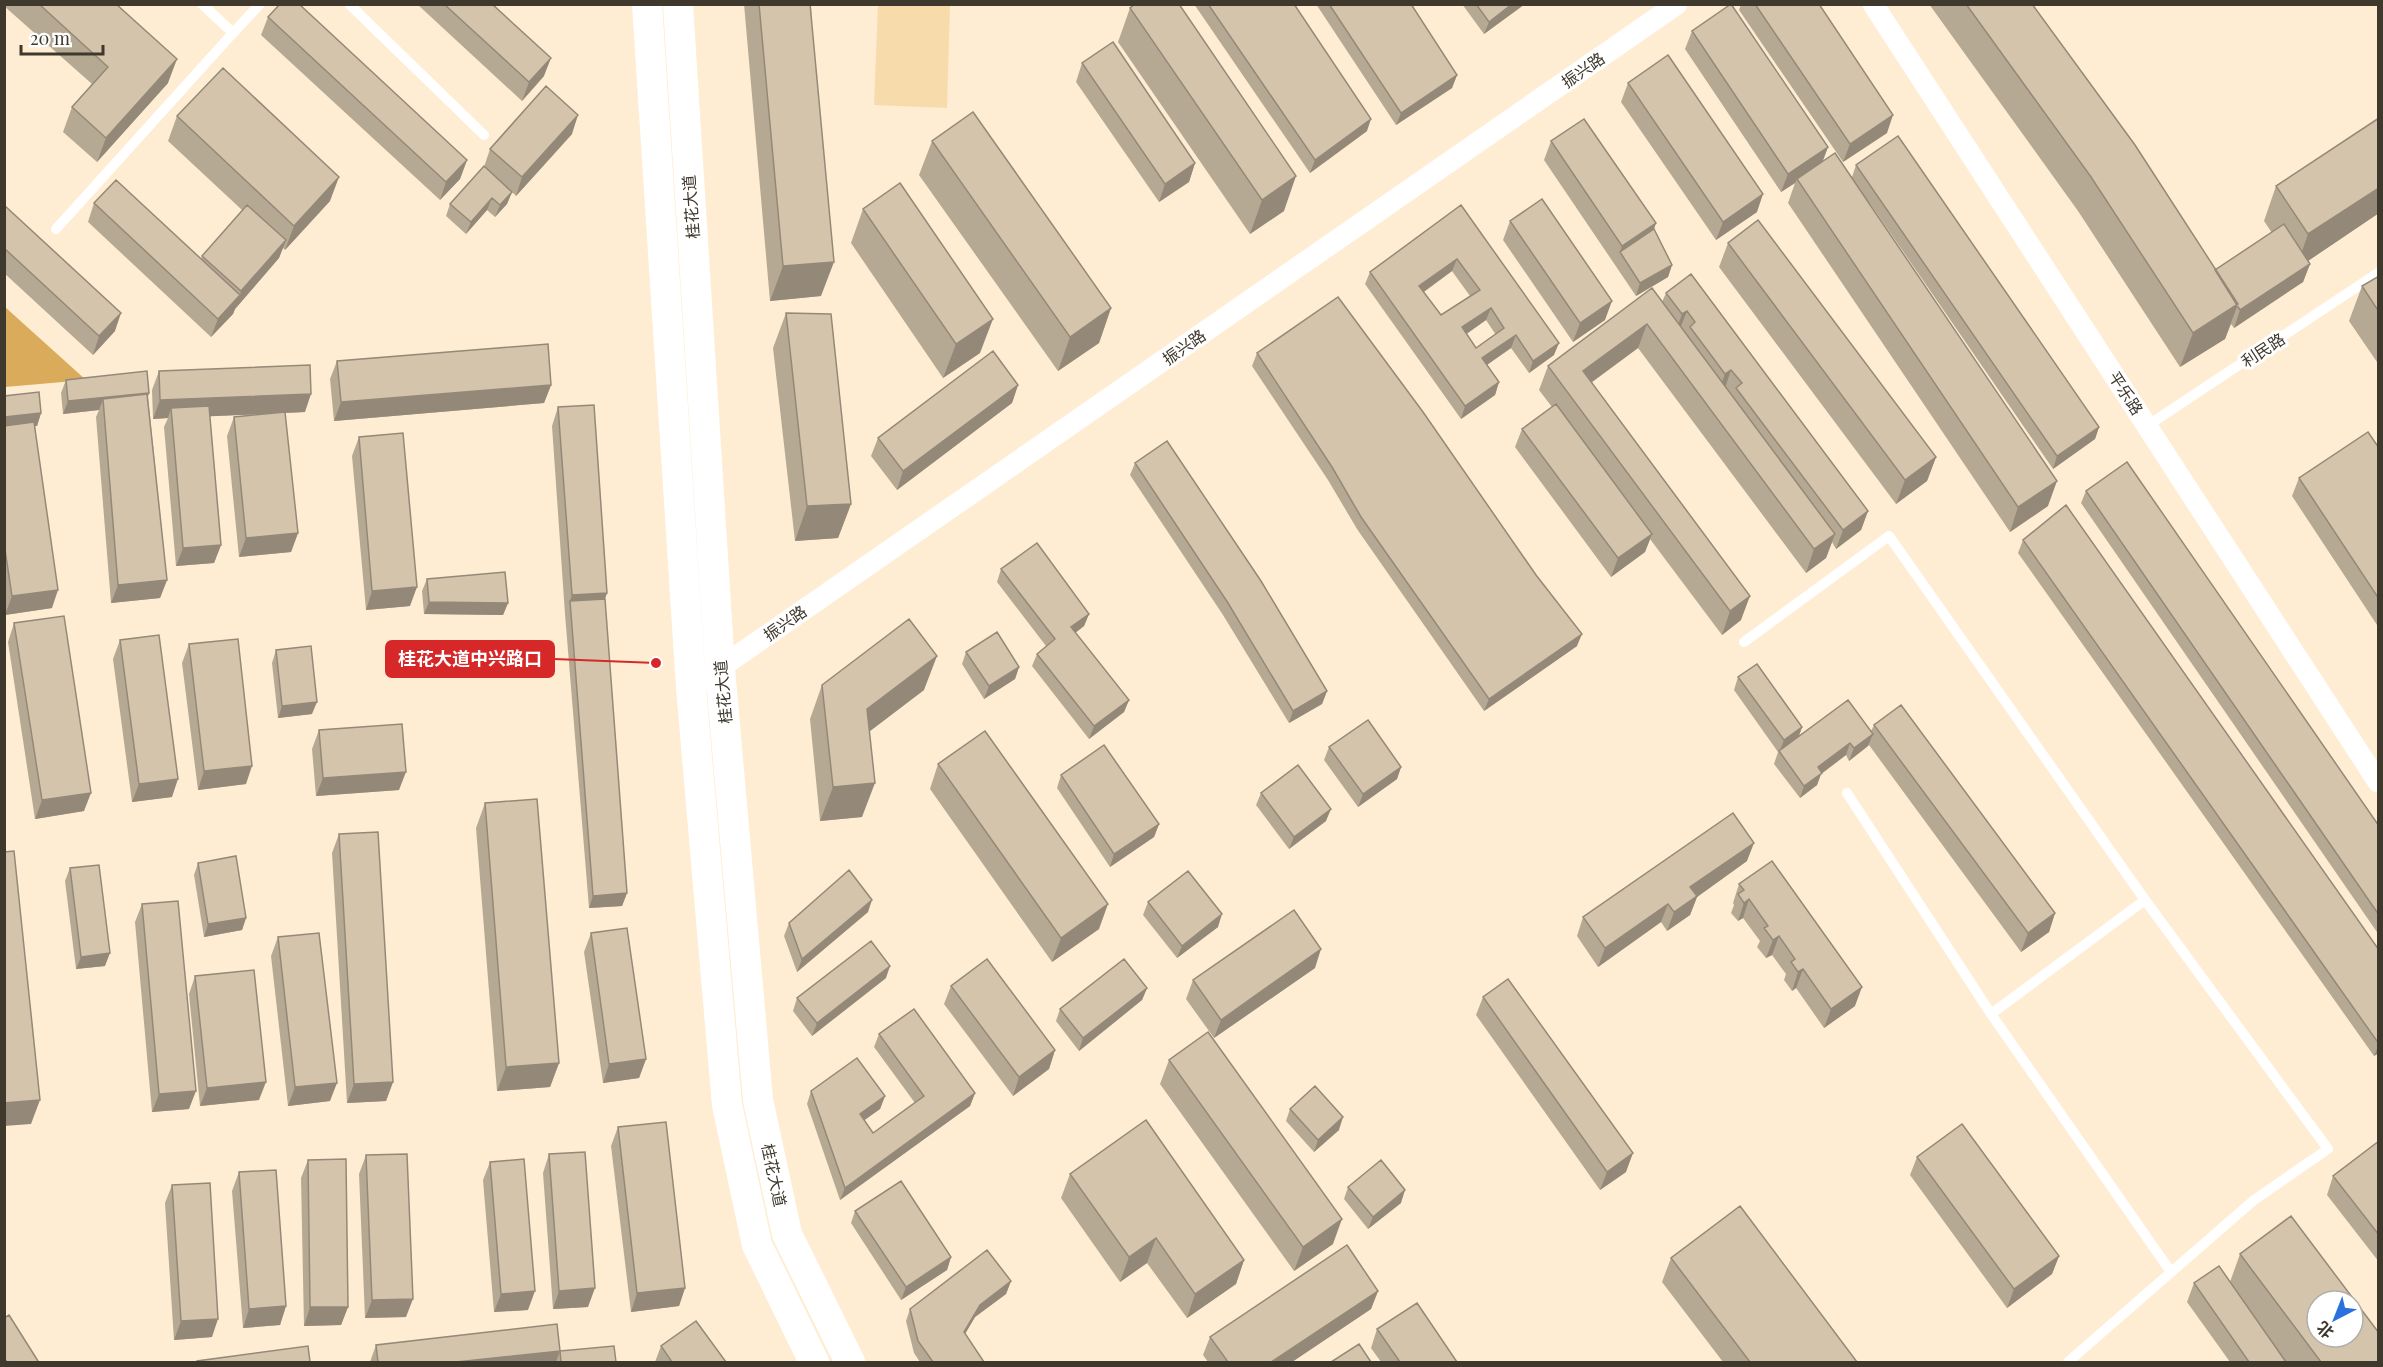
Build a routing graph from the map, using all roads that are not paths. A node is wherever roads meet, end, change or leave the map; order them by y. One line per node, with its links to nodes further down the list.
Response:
1 (202, 4): 8 (lane)
2 (260, 4): 8 (lane)
3 (348, 4): 9 (lane)
4 (647, 4): 15 (main road, 桂花大道)
5 (678, 4): 14 (main road, 桂花大道)
6 (1677, 4): 14 (street, 振兴路)
7 (1873, 4): 12 (street, 平乐路)
8 (233, 33): 10 (lane)
9 (484, 135)
10 (56, 229)
11 (2379, 273): 12 (lane, 利民路)
12 (2147, 426): 16 (street, 平乐路)
13 (1744, 642): 18 (lane)
14 (720, 668): 15 (street, 振兴路); 22 (main road, 桂花大道)
15 (691, 688): 21 (main road, 桂花大道)
16 (2379, 782)
17 (1846, 793): 19 (lane)
18 (2145, 900): 19 (lane); 20 (lane)
19 (1991, 1014): 20 (lane)
20 (2171, 1272): 23 (lane)
21 (814, 1362)
22 (850, 1362)
23 (2068, 1362)

